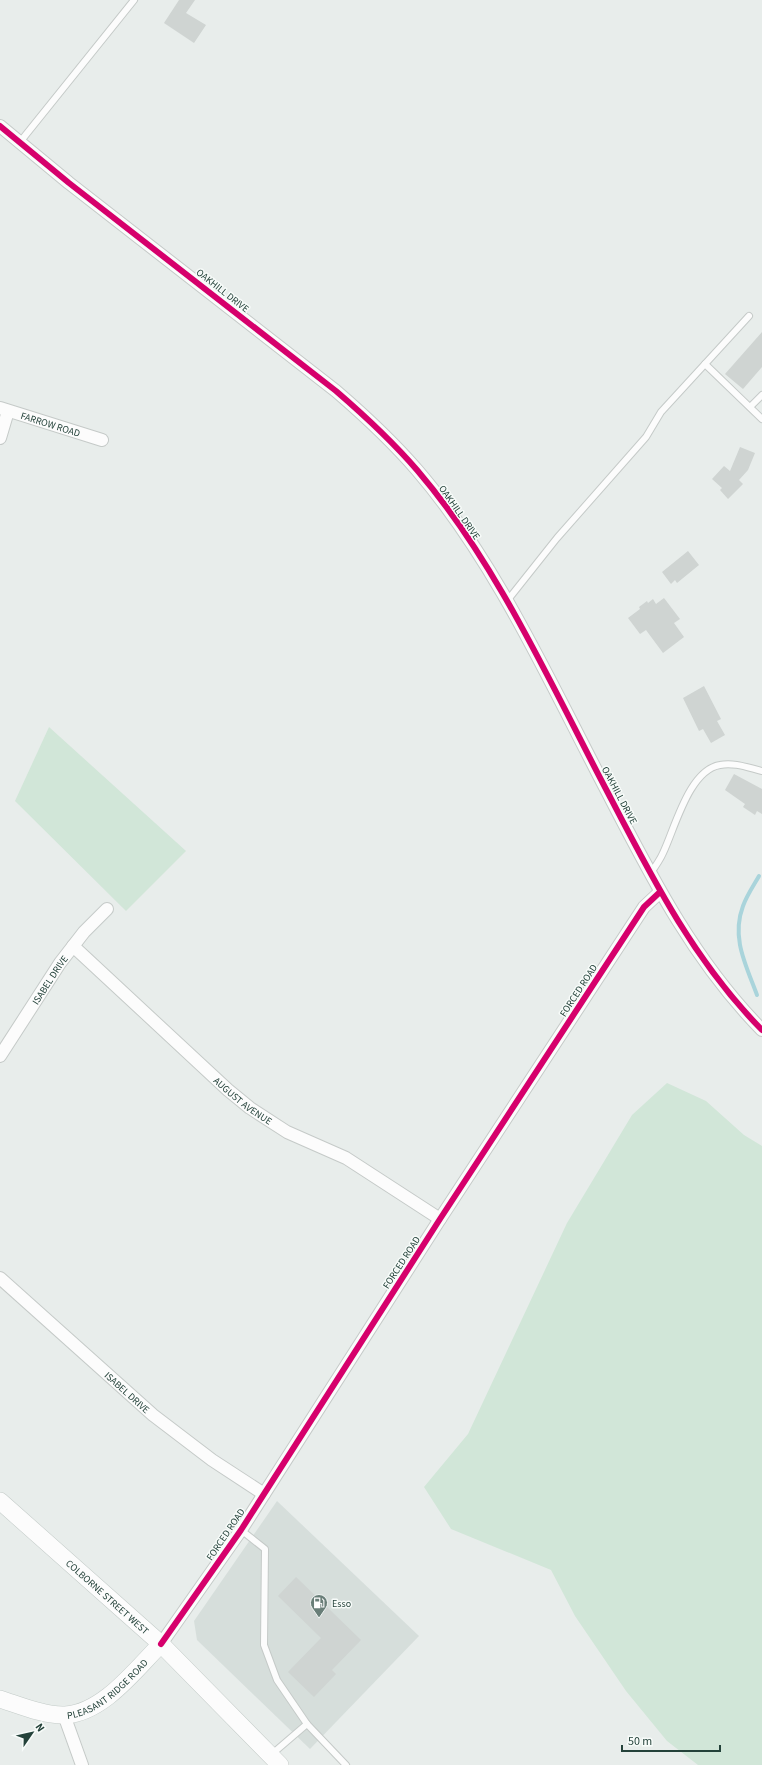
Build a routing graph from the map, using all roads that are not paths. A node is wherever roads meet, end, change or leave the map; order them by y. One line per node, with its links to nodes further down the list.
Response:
1 (134, 0): 3 (lane)
2 (0, 126): 3 (street, OAKHILL DRIVE)
3 (20, 142): 12 (street, OAKHILL DRIVE)
4 (749, 316): 5 (lane)
5 (705, 364): 7 (lane); 12 (lane)
6 (762, 395): 7 (lane)
7 (750, 407): 9 (lane)
8 (4, 410): 10 (street); 11 (street, FARROW ROAD)
9 (762, 419)
10 (0, 438)
11 (102, 440)
12 (507, 601): 14 (street, OAKHILL DRIVE)
13 (762, 771): 14 (lane)
14 (650, 874): 15 (street, OAKHILL DRIVE)
15 (660, 892): 18 (street, OAKHILL DRIVE); 20 (street, FORCED ROAD)
16 (107, 909): 17 (street, ISABEL DRIVE)
17 (73, 946): 19 (street, ISABEL DRIVE); 20 (street, AUGUST AVENUE)
18 (762, 1030)
19 (0, 1056)
20 (440, 1219): 22 (street, FORCED ROAD)
21 (0, 1278): 22 (street, ISABEL DRIVE)
22 (264, 1494): 24 (street, FORCED ROAD)
23 (0, 1501): 25 (main road, COLBORNE STREET WEST)
24 (241, 1530): 25 (street, FORCED ROAD); 28 (lane)
25 (160, 1644): 27 (main road, PLEASANT RIDGE ROAD); 29 (main road, COLBORNE STREET WEST)
26 (0, 1699): 27 (main road, PLEASANT RIDGE ROAD)
27 (64, 1715): 30 (street)
28 (307, 1724): 29 (lane); 31 (lane)
29 (276, 1760)
30 (82, 1765)
31 (346, 1765)

